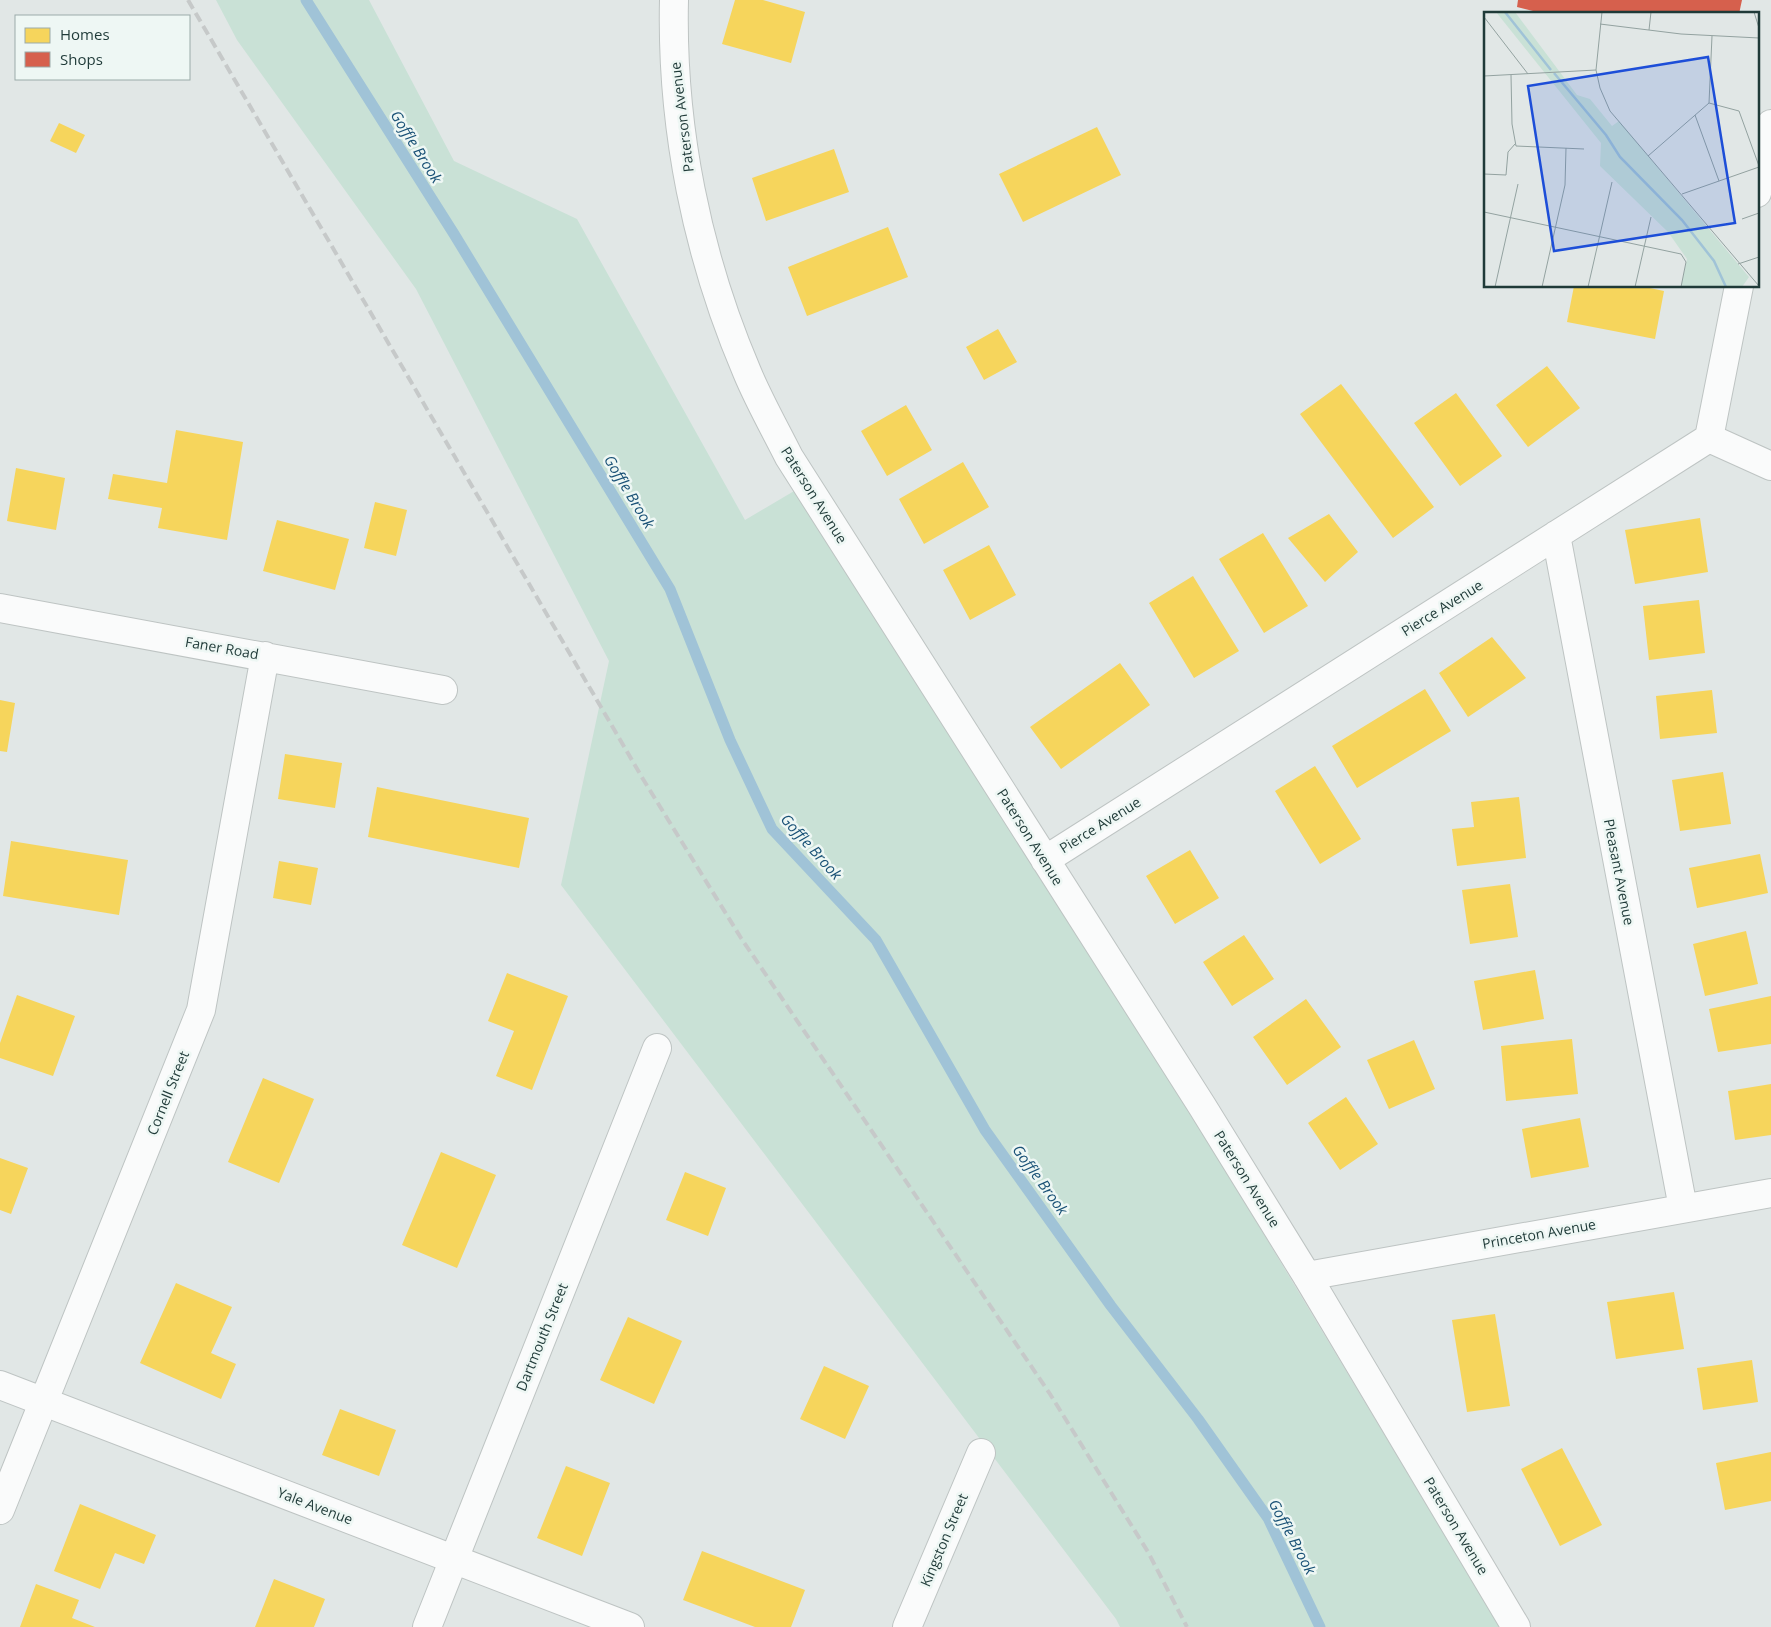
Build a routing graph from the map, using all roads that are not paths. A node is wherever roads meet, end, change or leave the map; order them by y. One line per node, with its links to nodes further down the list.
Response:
1 (674, 0): 11 (street, Paterson Avenue)
2 (1771, 124): 3 (street)
3 (1758, 188)
4 (1739, 288): 5 (street)
5 (1709, 438): 6 (street); 7 (street, Pierce Avenue)
6 (1771, 466)
7 (1556, 535): 11 (street, Pierce Avenue); 14 (street, Pleasant Avenue)
8 (0, 608): 9 (street, Faner Road)
9 (265, 656): 10 (street, Faner Road); 17 (street, Cornell Street)
10 (443, 690)
11 (1045, 860): 15 (street, Paterson Avenue)
12 (658, 1048): 20 (street, Dartmouth Street)
13 (1771, 1192): 14 (street, Princeton Avenue)
14 (1683, 1208): 15 (street, Princeton Avenue)
15 (1307, 1276): 24 (street, Paterson Avenue)
16 (0, 1385): 17 (street, Yale Avenue)
17 (44, 1402): 19 (street, Cornell Street); 20 (street, Yale Avenue)
18 (981, 1453): 23 (street, Kingston Street)
19 (0, 1510)
20 (454, 1560): 21 (street, Dartmouth Street); 22 (street, Yale Avenue)
21 (427, 1627)
22 (630, 1627)
23 (907, 1627)
24 (1516, 1627)

